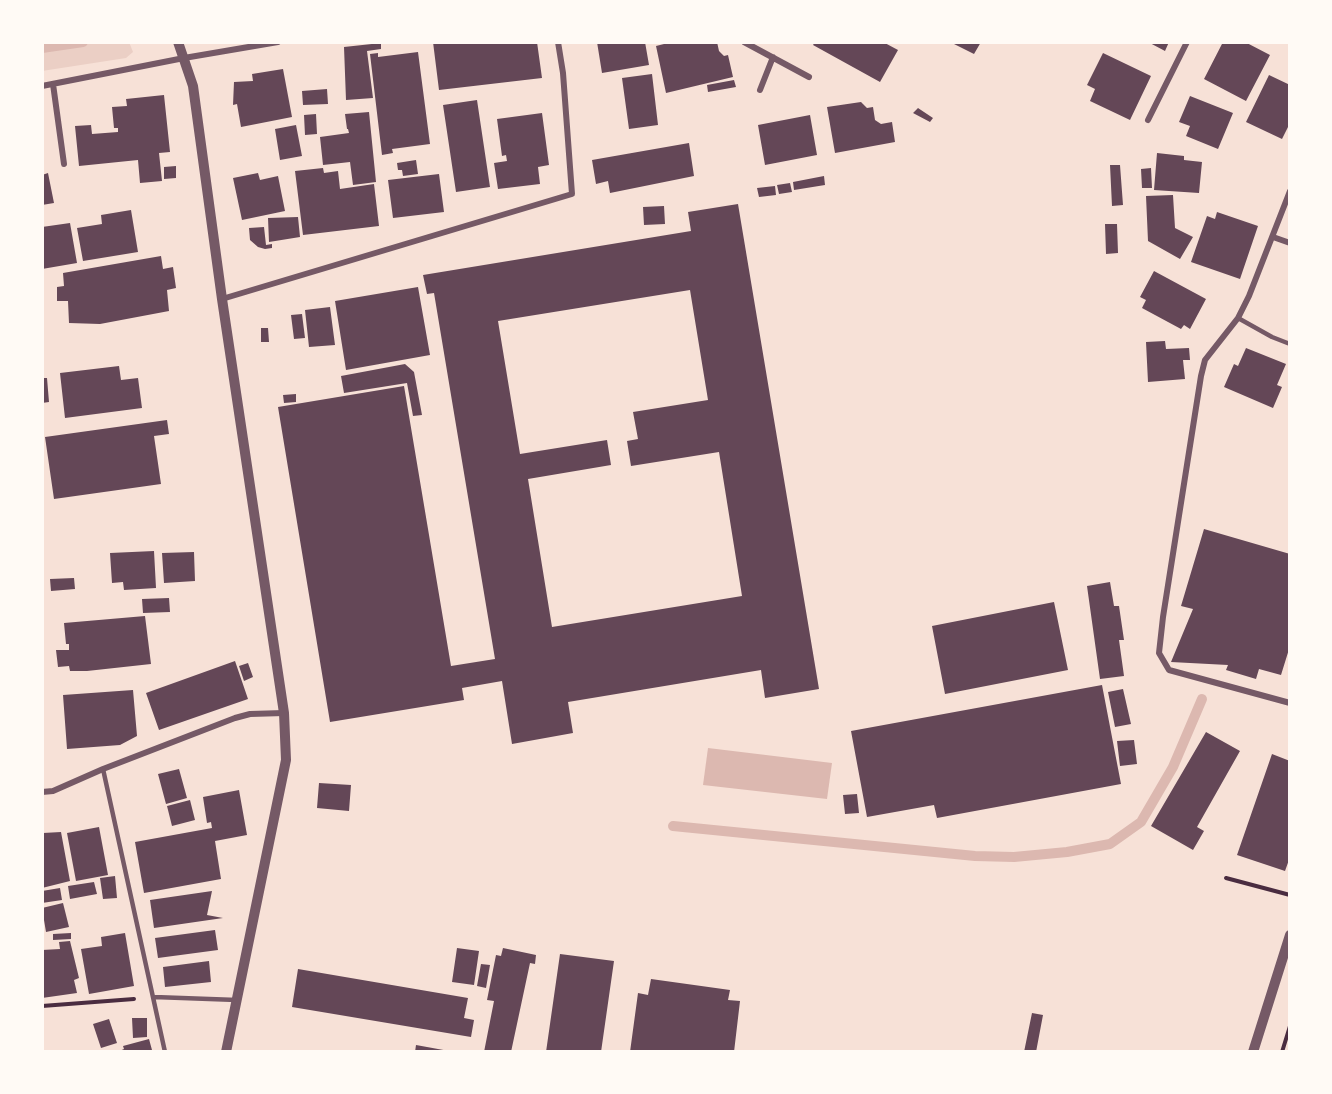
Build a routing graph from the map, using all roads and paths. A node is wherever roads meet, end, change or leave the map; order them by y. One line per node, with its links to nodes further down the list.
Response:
1 (278, 42): 5 (street)
2 (558, 42): 16 (street)
3 (744, 42): 6 (street)
4 (1187, 42): 11 (street)
5 (181, 49): 8 (street); 16 (street)
6 (773, 57): 7 (street); 10 (street)
7 (809, 77)
8 (53, 84): 9 (street); 12 (street)
9 (42, 86)
10 (760, 90)
11 (1148, 120)
12 (64, 164)
13 (1290, 191): 14 (street)
14 (1273, 237): 15 (street); 17 (street)
15 (1290, 243)
16 (222, 299): 20 (street)
17 (1238, 318): 18 (lane); 19 (street)
18 (1290, 344)
19 (1290, 703)
20 (284, 714): 21 (street); 27 (street)
21 (103, 769): 22 (street); 26 (lane)
22 (42, 792)
23 (1226, 878): 24 (path)
24 (1290, 895)
25 (1290, 935): 32 (street)
26 (154, 997): 27 (lane); 28 (path); 30 (lane)
27 (237, 1000): 31 (street)
28 (42, 1006)
29 (1290, 1026): 33 (path)
30 (165, 1052)
31 (226, 1052)
32 (1253, 1052)
33 (1282, 1052)

